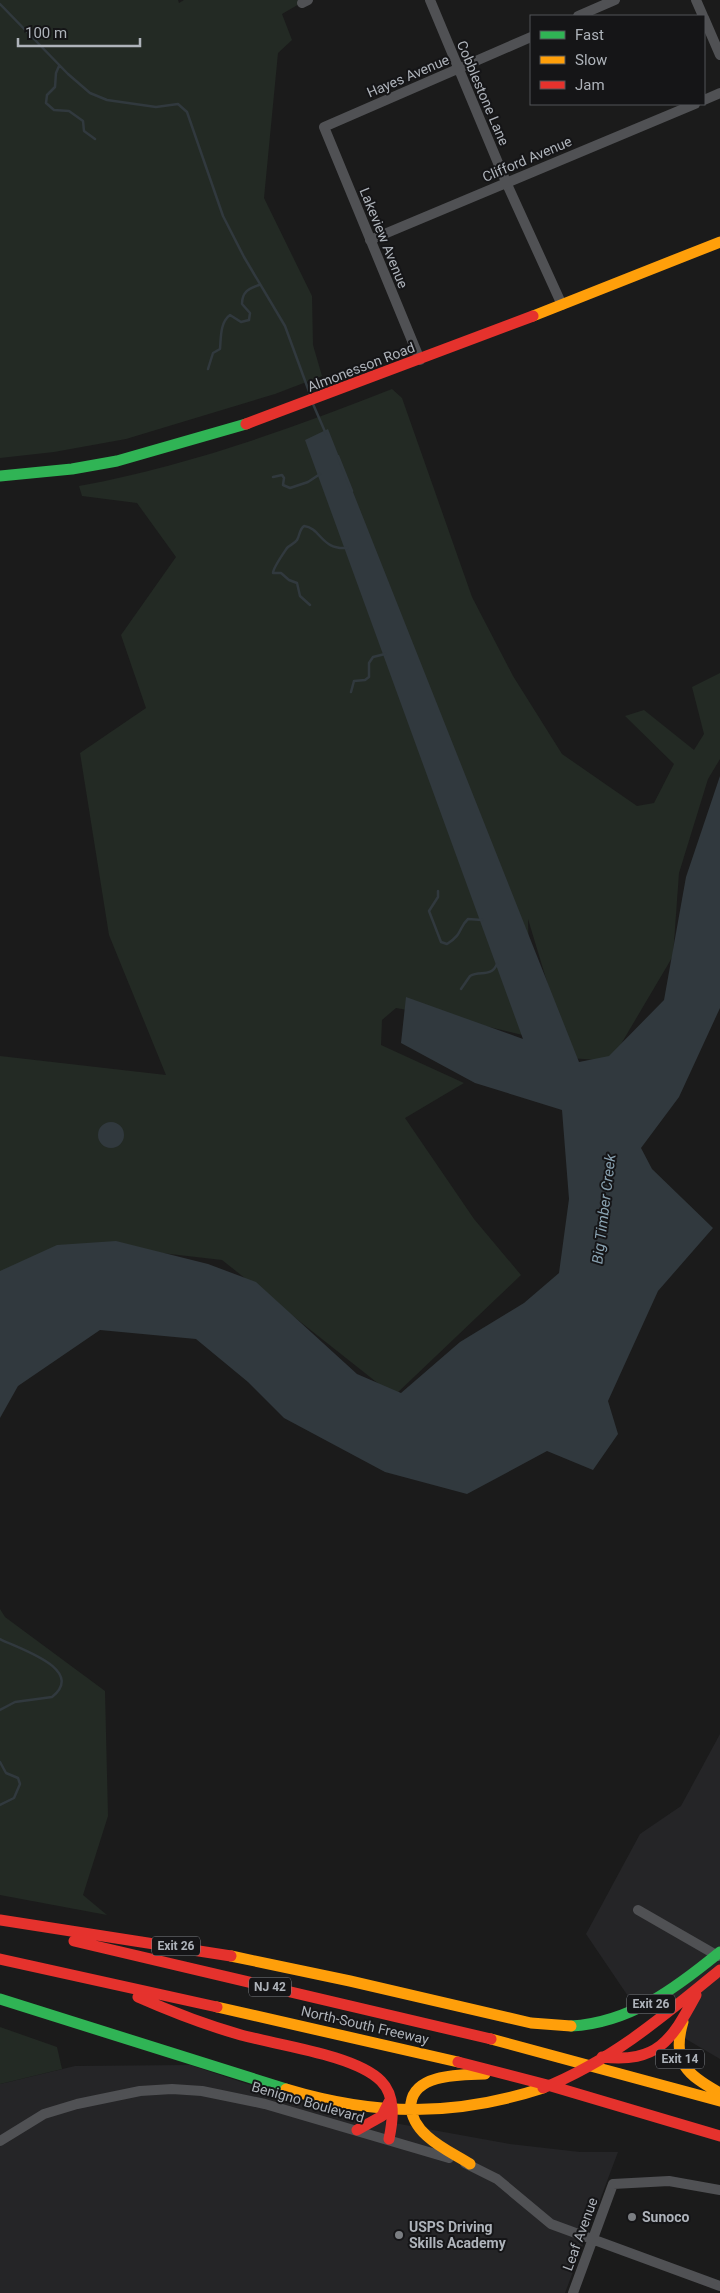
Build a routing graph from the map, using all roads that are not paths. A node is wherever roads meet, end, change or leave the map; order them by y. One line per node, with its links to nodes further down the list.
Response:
1 (430, 0): 9 (street, Cobblestone Lane)
2 (615, 0): 4 (street)
3 (696, 0): 5 (street)
4 (580, 15)
5 (702, 15)
6 (705, 21): 8 (street)
7 (530, 37): 9 (street, Hayes Avenue)
8 (720, 55)
9 (459, 70): 13 (street, Hayes Avenue); 14 (street, Cobblestone Lane)
10 (720, 93): 11 (street)
11 (705, 100)
12 (692, 105): 14 (street, Clifford Avenue)
13 (324, 127): 15 (street, Lakeview Avenue)
14 (506, 182): 15 (street, Clifford Avenue); 17 (street, Cobblestone Lane)
15 (370, 240): 18 (street, Lakeview Avenue)
16 (720, 242): 17 (main road, Almonesson Road)
17 (562, 305): 18 (main road, Almonesson Road)
18 (420, 360): 19 (main road, Almonesson Road)
19 (0, 476)
20 (638, 1910): 22 (street)
21 (0, 1922): 22 (main road, Exit 26); 28 (main road, North-South Freeway / NJ 42)
22 (720, 1956): 27 (main road)
23 (0, 1959): 25 (main road, North-South Freeway / NJ 42)
24 (720, 1970): 26 (main road)
25 (98, 1980): 29 (main road, North-South Freeway / NJ 42); 31 (main road)
26 (0, 1999)
27 (689, 2007): 28 (main road); 30 (main road, Exit 14)
28 (539, 2050): 32 (main road, North-South Freeway / NJ 42)
29 (503, 2074): 33 (main road); 35 (main road, North-South Freeway / NJ 42)
30 (720, 2093)
31 (390, 2097): 34 (main road); 36 (main road)
32 (720, 2102)
33 (410, 2103): 36 (main road); 38 (main road)
34 (357, 2130): 36 (street, Benigno Boulevard); 37 (street, Benigno Boulevard)
35 (720, 2136)
36 (394, 2140): 38 (street, Benigno Boulevard)
37 (0, 2141)
38 (470, 2164): 40 (street, Benigno Boulevard)
39 (720, 2190): 40 (street, Leaf Avenue)
40 (592, 2238): 41 (street, Benigno Boulevard); 42 (street, Leaf Avenue)
41 (720, 2286)
42 (574, 2293)

